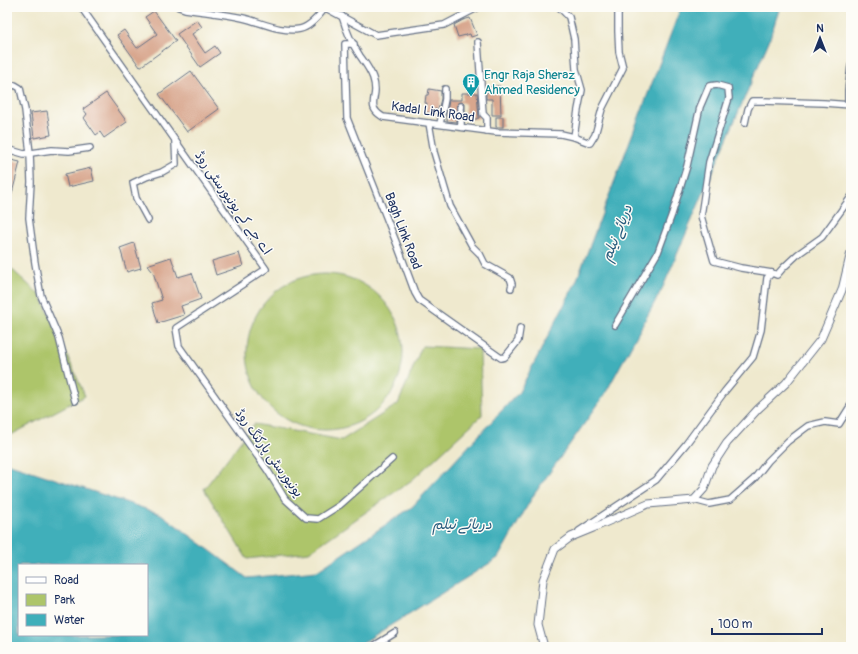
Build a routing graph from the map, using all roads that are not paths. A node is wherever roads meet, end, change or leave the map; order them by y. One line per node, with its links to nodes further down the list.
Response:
1 (81, 7): 21 (street, اے جے کے یونیورسٹی روڈ)
2 (179, 7): 3 (street)
3 (324, 7): 7 (street)
4 (479, 7): 7 (street)
5 (559, 7): 20 (street)
6 (622, 7): 20 (street, Kadal Link Road)
7 (342, 16): 9 (street, Kadal Link Road)
8 (478, 42): 19 (street)
9 (354, 44): 15 (street, Kadal Link Road); 32 (street, Bagh Link Road)
10 (851, 66): 13 (street)
11 (7, 88): 24 (street)
12 (445, 89): 17 (street)
13 (851, 104): 16 (street)
14 (461, 106): 18 (street)
15 (428, 123): 17 (street, Kadal Link Road); 29 (street)
16 (745, 123)
17 (440, 124): 18 (street, Kadal Link Road)
18 (461, 127): 19 (street, Kadal Link Road)
19 (487, 131): 20 (street, Kadal Link Road)
20 (574, 137)
21 (175, 141): 26 (street, اے جے کے یونیورسٹی روڈ); 31 (street, اے جے کے یونیورسٹی روڈ)
22 (90, 148): 24 (street)
23 (7, 149): 24 (street)
24 (30, 153): 33 (street)
25 (851, 197): 28 (street)
26 (148, 220)
27 (851, 252): 36 (street)
28 (772, 273): 30 (street); 37 (street)
29 (511, 288)
30 (615, 325)
31 (176, 328): 35 (street, یونیورسٹی پارکنگ روڈ)
32 (520, 328)
33 (76, 401)
34 (851, 405): 36 (street)
35 (392, 459)
36 (694, 500): 37 (street)
37 (571, 537): 40 (street)
38 (395, 633): 39 (street)
39 (372, 647)
40 (544, 647)

